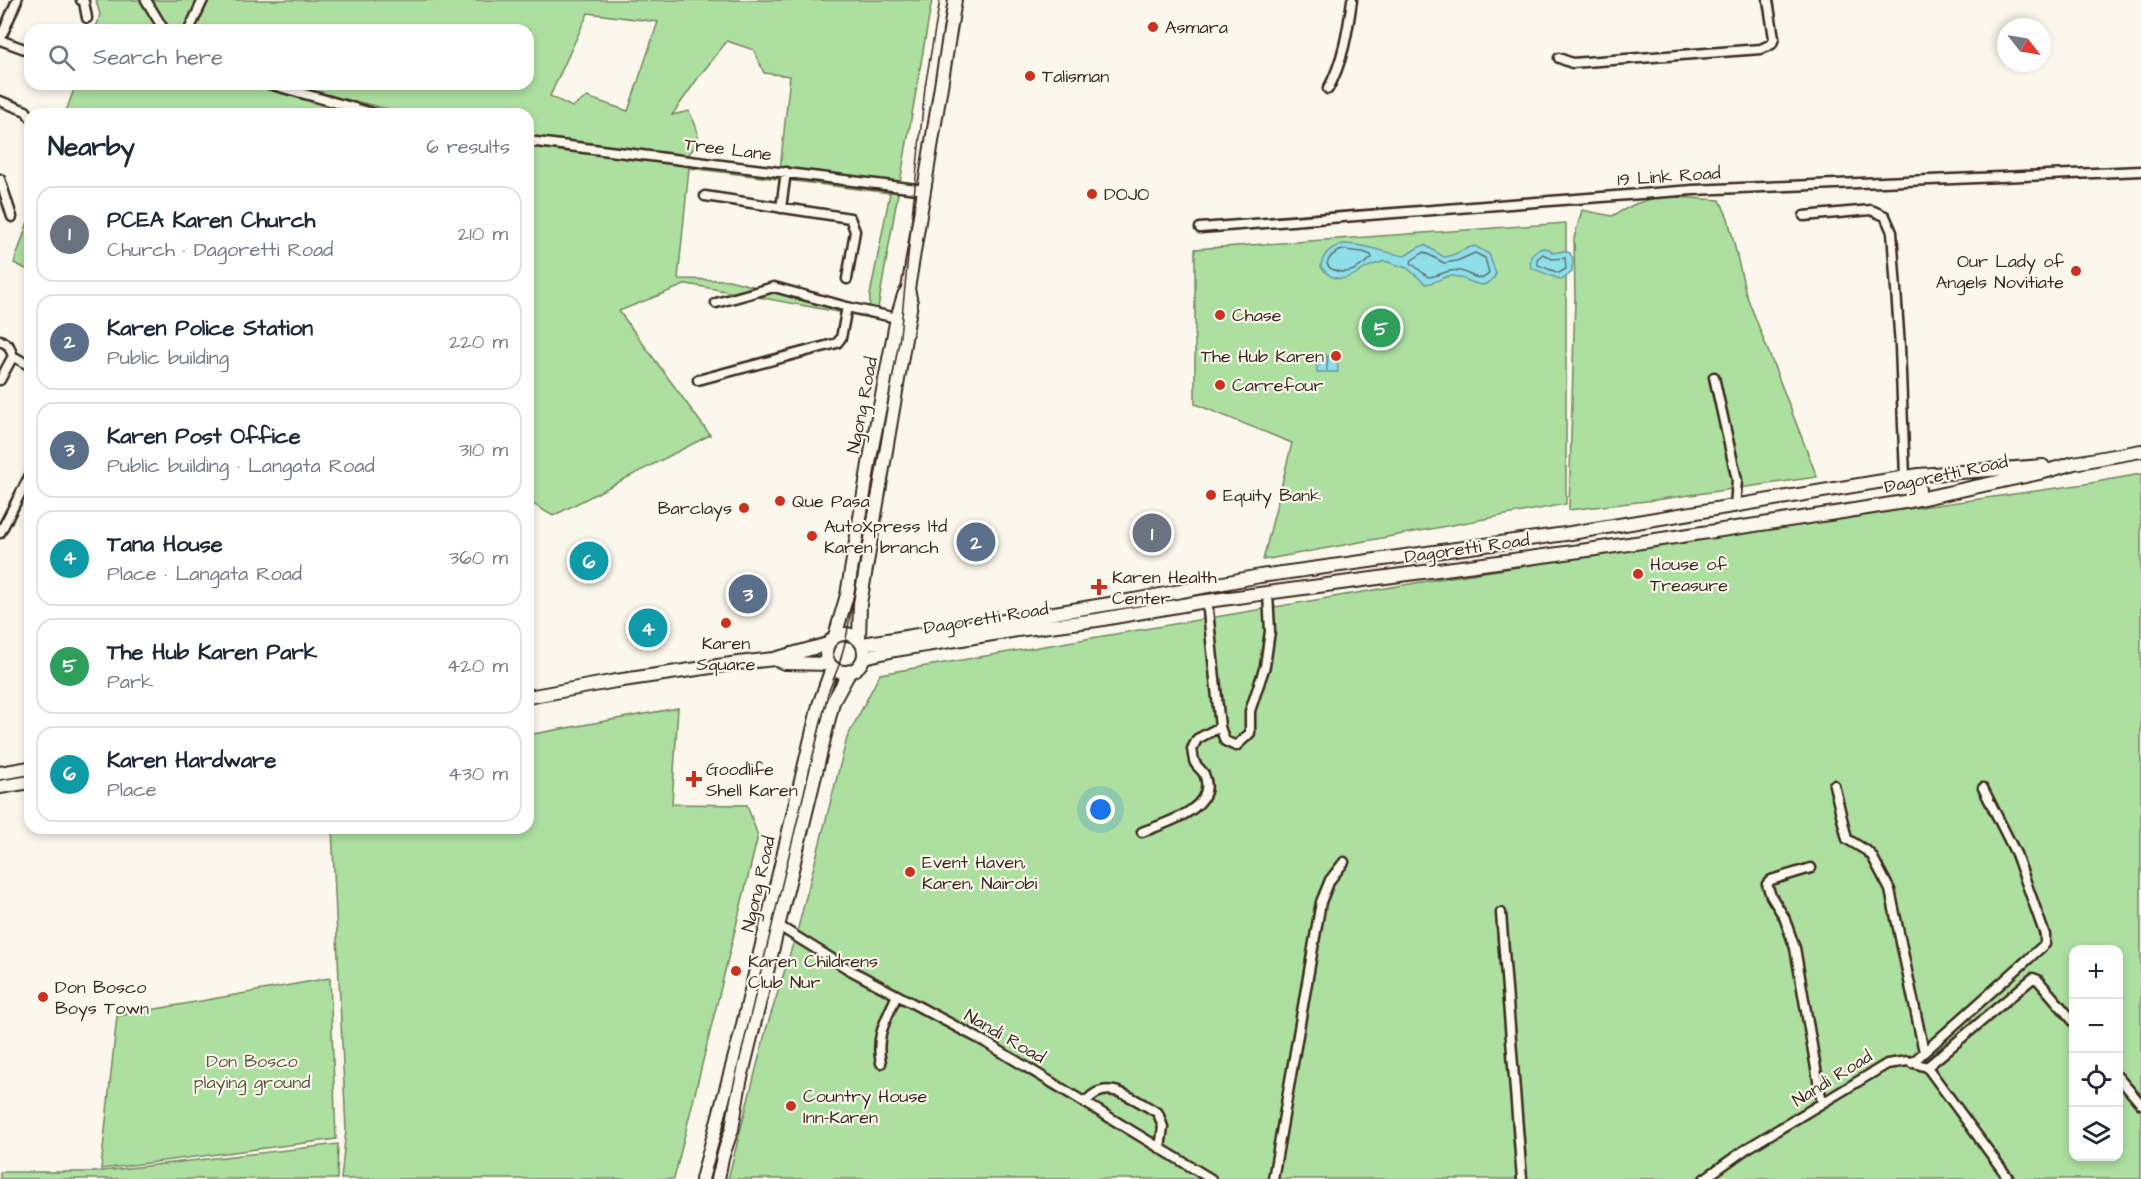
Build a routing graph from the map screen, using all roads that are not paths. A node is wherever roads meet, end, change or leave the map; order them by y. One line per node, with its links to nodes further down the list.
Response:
1 (17, 0): 11 (street)
2 (81, 0): 8 (street)
3 (146, 0): 9 (street)
4 (202, 0): 10 (street)
5 (955, 0): 24 (main road, Ngong Road)
6 (1352, 0): 15 (street)
7 (1768, 0): 14 (street)
8 (87, 18)
9 (160, 24)
10 (192, 24)
11 (2, 25): 12 (street)
12 (0, 40): 13 (street)
13 (24, 49)
14 (1559, 58)
15 (1328, 89)
16 (290, 90): 18 (street)
17 (0, 100): 19 (street)
18 (355, 108)
19 (24, 110)
20 (534, 142): 22 (street, Tree Lane)
21 (2141, 171): 29 (street, 19 Link Road)
22 (786, 172): 24 (street, Tree Lane); 26 (street)
23 (0, 179): 28 (street)
24 (925, 190): 31 (main road, Ngong Road)
25 (705, 196): 26 (street)
26 (781, 208): 30 (street)
27 (1804, 216): 45 (street)
28 (12, 217)
29 (1200, 228)
30 (847, 279)
31 (909, 289): 34 (main road, Ngong Road); 42 (main road, Ngong Road)
32 (716, 303): 33 (street)
33 (847, 307): 34 (street); 40 (street)
34 (897, 318): 41 (main road, Ngong Road)
35 (0, 340): 36 (street)
36 (12, 360): 37 (street); 39 (street)
37 (24, 364)
38 (1714, 377): 48 (street)
39 (0, 380)
40 (698, 380)
41 (879, 409): 42 (main road); 52 (main road, Ngong Road)
42 (892, 411): 53 (main road, Ngong Road)
43 (2139, 455): 44 (main road, Dagoretti Road)
44 (2074, 464): 45 (main road, Dagoretti Road); 47 (main road, Dagoretti Road)
45 (1906, 477): 47 (main road); 48 (main road, Dagoretti Road)
46 (24, 487): 49 (street)
47 (1910, 501): 50 (main road, Dagoretti Road)
48 (1735, 507): 53 (main road, Dagoretti Road)
49 (0, 533)
50 (1268, 594): 51 (main road, Dagoretti Road); 58 (street)
51 (1207, 601): 53 (main road, Dagoretti Road); 58 (street)
52 (832, 640): 53 (main road); 54 (main road); 55 (main road)
53 (862, 647): 56 (main road)
54 (774, 659): 55 (main road); 57 (main road)
55 (831, 666): 56 (main road); 81 (main road, Ngong Road)
56 (850, 671): 69 (main road, Ngong Road)
57 (534, 697)
58 (1220, 727): 65 (street)
59 (24, 769): 60 (main road)
60 (0, 773)
61 (24, 783): 63 (main road)
62 (1834, 785): 72 (street)
63 (0, 787)
64 (1983, 788): 72 (street)
65 (1142, 832)
66 (1344, 862): 84 (street)
67 (1810, 868): 78 (street)
68 (1501, 914): 85 (street)
69 (779, 926): 70 (street, Nandi Road); 82 (main road, Ngong Road)
70 (897, 995): 74 (street); 77 (street, Nandi Road)
71 (2069, 1017): 75 (street)
72 (1924, 1052): 73 (street)
73 (1912, 1063): 75 (street, Nandi Road); 78 (street, Nandi Road)
74 (880, 1064)
75 (1927, 1066): 87 (street)
76 (2123, 1083): 79 (street)
77 (1085, 1103): 80 (street, Nandi Road); 80 (street)
78 (1822, 1103): 86 (street, Nandi Road)
79 (2141, 1104)
80 (1160, 1148): 83 (street, Nandi Road)
81 (702, 1179)
82 (718, 1179)
83 (1211, 1179)
84 (1273, 1179)
85 (1521, 1179)
86 (1704, 1179)
87 (2009, 1179)

